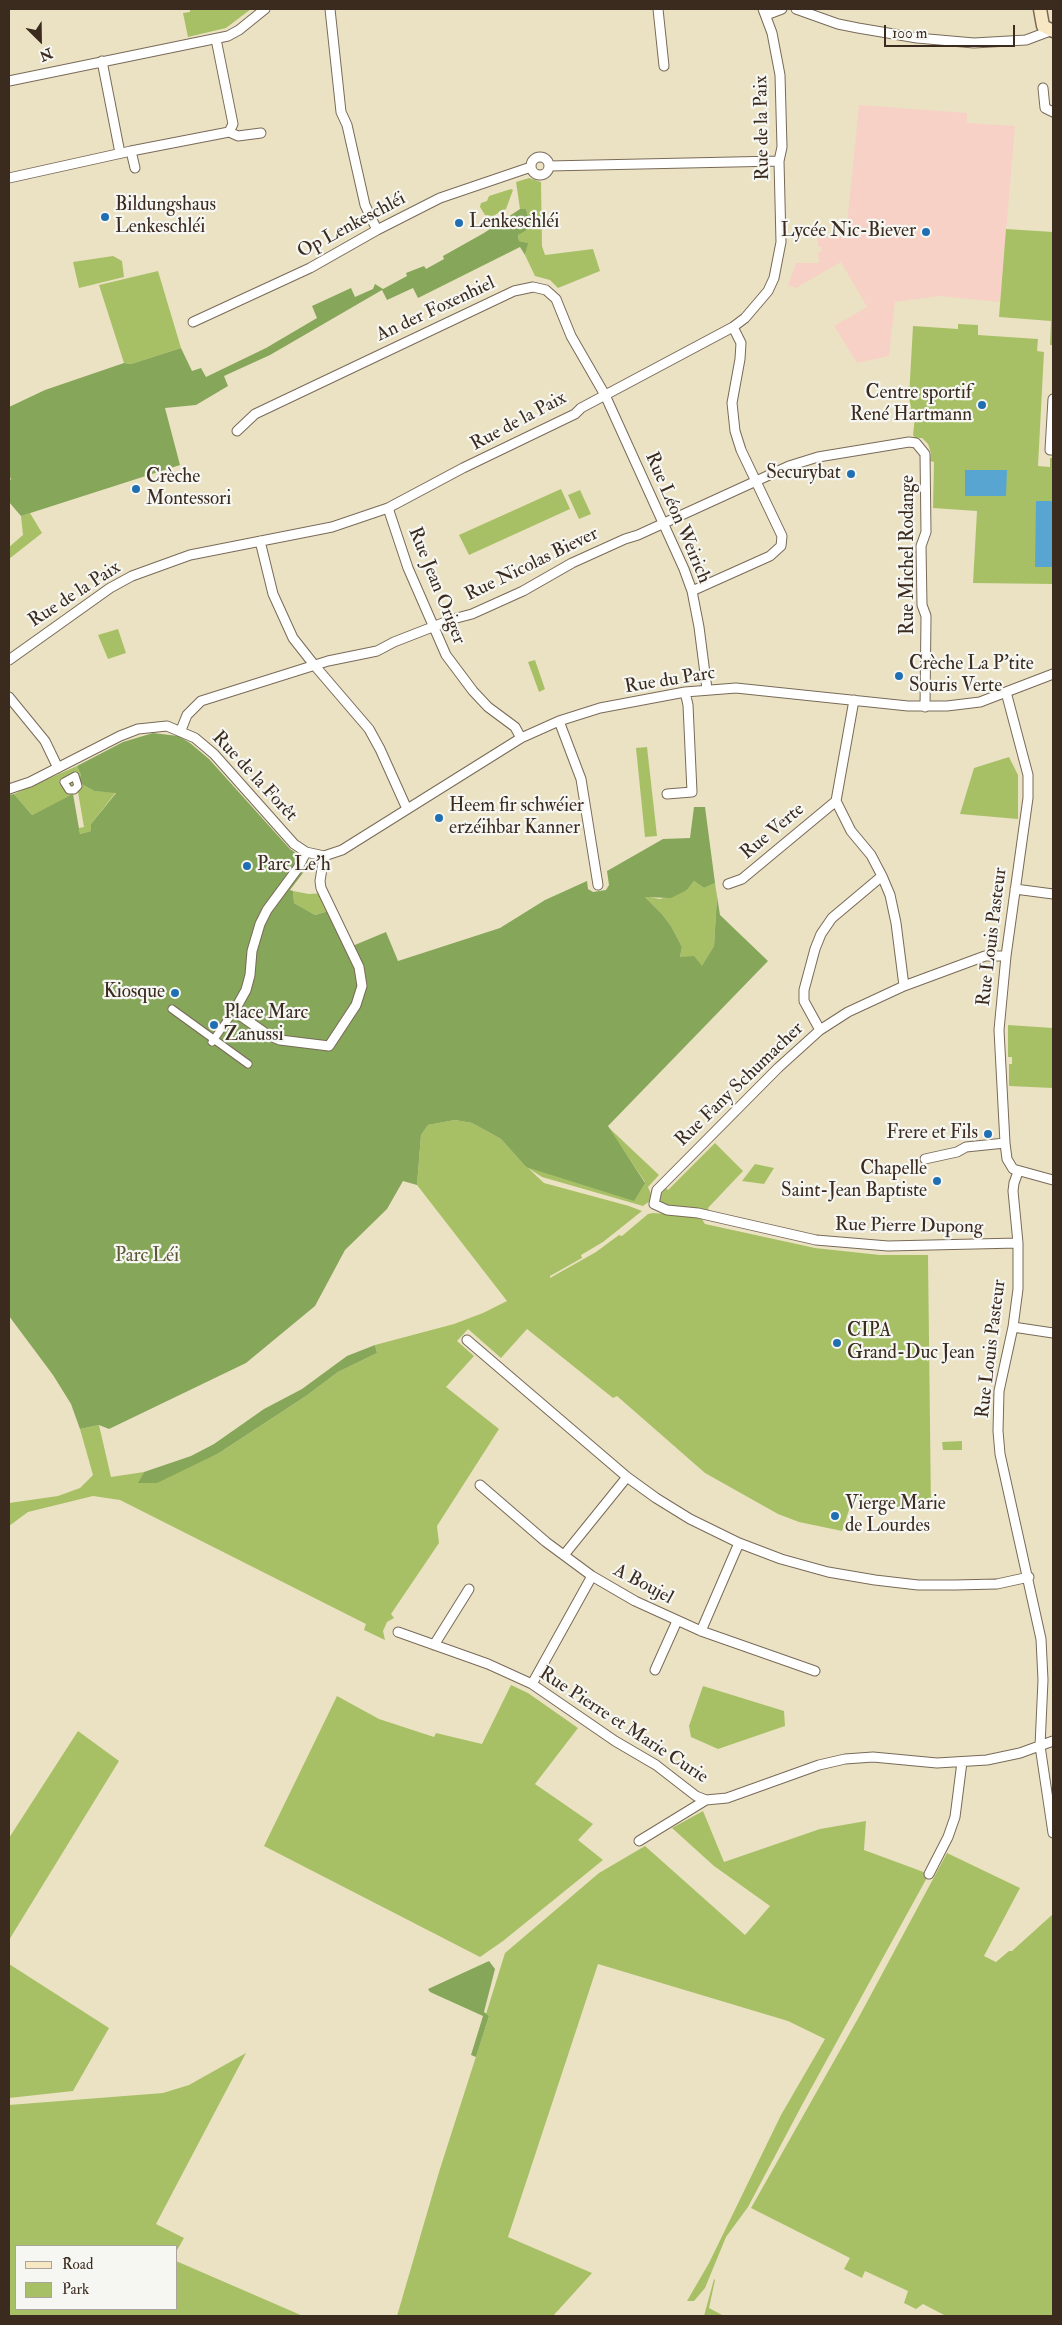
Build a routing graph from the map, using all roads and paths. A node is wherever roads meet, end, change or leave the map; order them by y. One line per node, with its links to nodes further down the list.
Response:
1 (265, 9): 9 (street)
2 (330, 9): 24 (street)
3 (658, 9): 11 (street)
4 (782, 9): 7 (street)
5 (796, 9): 8 (street)
6 (1040, 9): 8 (main road)
7 (764, 12): 19 (street, Rue de la Paix)
8 (1052, 31)
9 (216, 39): 10 (street); 15 (street)
10 (102, 61): 12 (street); 18 (street)
11 (664, 66)
12 (9, 81)
13 (1043, 88): 14 (street)
14 (1053, 112)
15 (229, 132): 16 (street); 17 (street)
16 (261, 133)
17 (131, 151): 18 (street); 22 (street)
18 (120, 153): 23 (street)
19 (779, 161): 20 (street, Op Lenkeschléi); 26 (street, Rue de la Paix)
20 (549, 166): 21 (street, Op Lenkeschléi); 21 (street, Op Lenkeschléi)
21 (531, 167): 24 (street, Op Lenkeschléi)
22 (135, 168)
23 (9, 178)
24 (377, 230): 25 (street, Op Lenkeschléi)
25 (193, 322)
26 (733, 327): 27 (street, Rue de la Paix); 32 (street)
27 (605, 395): 29 (street, An der Foxenhiel); 33 (street, Rue de la Paix); 34 (street, Rue Léon Weirich)
28 (1053, 399): 31 (street)
29 (237, 431)
30 (909, 442): 32 (street, Rue Nicolas Biever); 46 (street, Rue Michel Rodange)
31 (1052, 450)
32 (755, 481): 34 (street, Rue Nicolas Biever); 36 (street)
33 (388, 508): 35 (street, Rue de la Paix); 37 (street, Rue Jean Origer)
34 (664, 523): 36 (street, Rue Léon Weirich); 37 (street, Rue Nicolas Biever)
35 (260, 541): 38 (street, Rue de la Paix); 39 (street)
36 (692, 591): 41 (street, Rue Léon Weirich)
37 (432, 628): 39 (street, Rue Nicolas Biever); 49 (street, Rue Jean Origer)
38 (9, 660)
39 (315, 666): 48 (street, Rue Nicolas Biever); 54 (street)
40 (1053, 674): 43 (street, Rue du Parc)
41 (707, 689): 42 (street, Rue du Parc); 45 (street, Rue du Parc)
42 (685, 692): 47 (street, Rue du Parc); 52 (street)
43 (1006, 692): 46 (street, Rue du Parc); 60 (street, Rue Louis Pasteur)
44 (9, 697): 50 (street)
45 (854, 700): 46 (street, Rue du Parc); 53 (street)
46 (925, 707)
47 (559, 721): 49 (street, Rue du Parc); 59 (street)
48 (181, 730): 50 (street, Rue de la Forêt); 55 (street, Rue de la Forêt)
49 (521, 738): 54 (street, Rue du Parc)
50 (58, 768): 51 (street, Rue de la Forêt)
51 (9, 789)
52 (667, 794)
53 (836, 801): 57 (street); 58 (street, Rue Verte)
54 (407, 809): 56 (street, Rue du Parc)
55 (306, 852): 56 (street, Rue de la Forêt); 56 (street)
56 (324, 856)
57 (882, 876): 63 (street); 66 (street)
58 (728, 884)
59 (598, 885)
60 (1014, 889): 61 (street); 62 (street, Rue Louis Pasteur)
61 (1053, 894)
62 (1006, 956): 63 (street, Rue Fany Schumacher); 69 (street, Rue Louis Pasteur)
63 (904, 986): 66 (street, Rue Fany Schumacher)
64 (172, 1009): 67 (street)
65 (229, 1018): 67 (street)
66 (820, 1030): 73 (street, Rue Fany Schumacher)
67 (213, 1041): 68 (street)
68 (248, 1064)
69 (1005, 1143): 70 (street); 71 (street, Rue Louis Pasteur)
70 (925, 1159)
71 (1018, 1172): 72 (street); 74 (street, Rue Louis Pasteur)
72 (1053, 1180)
73 (654, 1204): 74 (street, Rue Pierre Dupong)
74 (1018, 1243): 75 (street, Rue Louis Pasteur)
75 (1013, 1328): 76 (street); 83 (street, Rue Louis Pasteur)
76 (1053, 1333)
77 (468, 1340): 78 (street)
78 (627, 1477): 80 (street); 81 (street)
79 (480, 1485): 81 (street, A Boujel)
80 (739, 1543): 83 (street); 86 (street)
81 (564, 1555): 82 (street, A Boujel)
82 (592, 1576): 85 (street, A Boujel); 91 (street)
83 (1029, 1577): 93 (street, Rue Louis Pasteur)
84 (469, 1589): 88 (street)
85 (677, 1621): 86 (street, A Boujel); 89 (street)
86 (701, 1631): 90 (street, A Boujel)
87 (398, 1632): 88 (street, Rue Pierre et Marie Curie)
88 (434, 1645): 91 (street, Rue Pierre et Marie Curie)
89 (655, 1670)
90 (815, 1671)
91 (532, 1684): 95 (street, Rue Pierre et Marie Curie)
92 (1053, 1741): 93 (street, Rue Pierre et Marie Curie)
93 (1040, 1746): 94 (street, Rue Pierre et Marie Curie); 96 (street, Rue Louis Pasteur)
94 (962, 1762): 95 (street, Rue Pierre et Marie Curie); 98 (street)
95 (706, 1800): 97 (street)
96 (1053, 1833)
97 (639, 1841)
98 (930, 1874)

